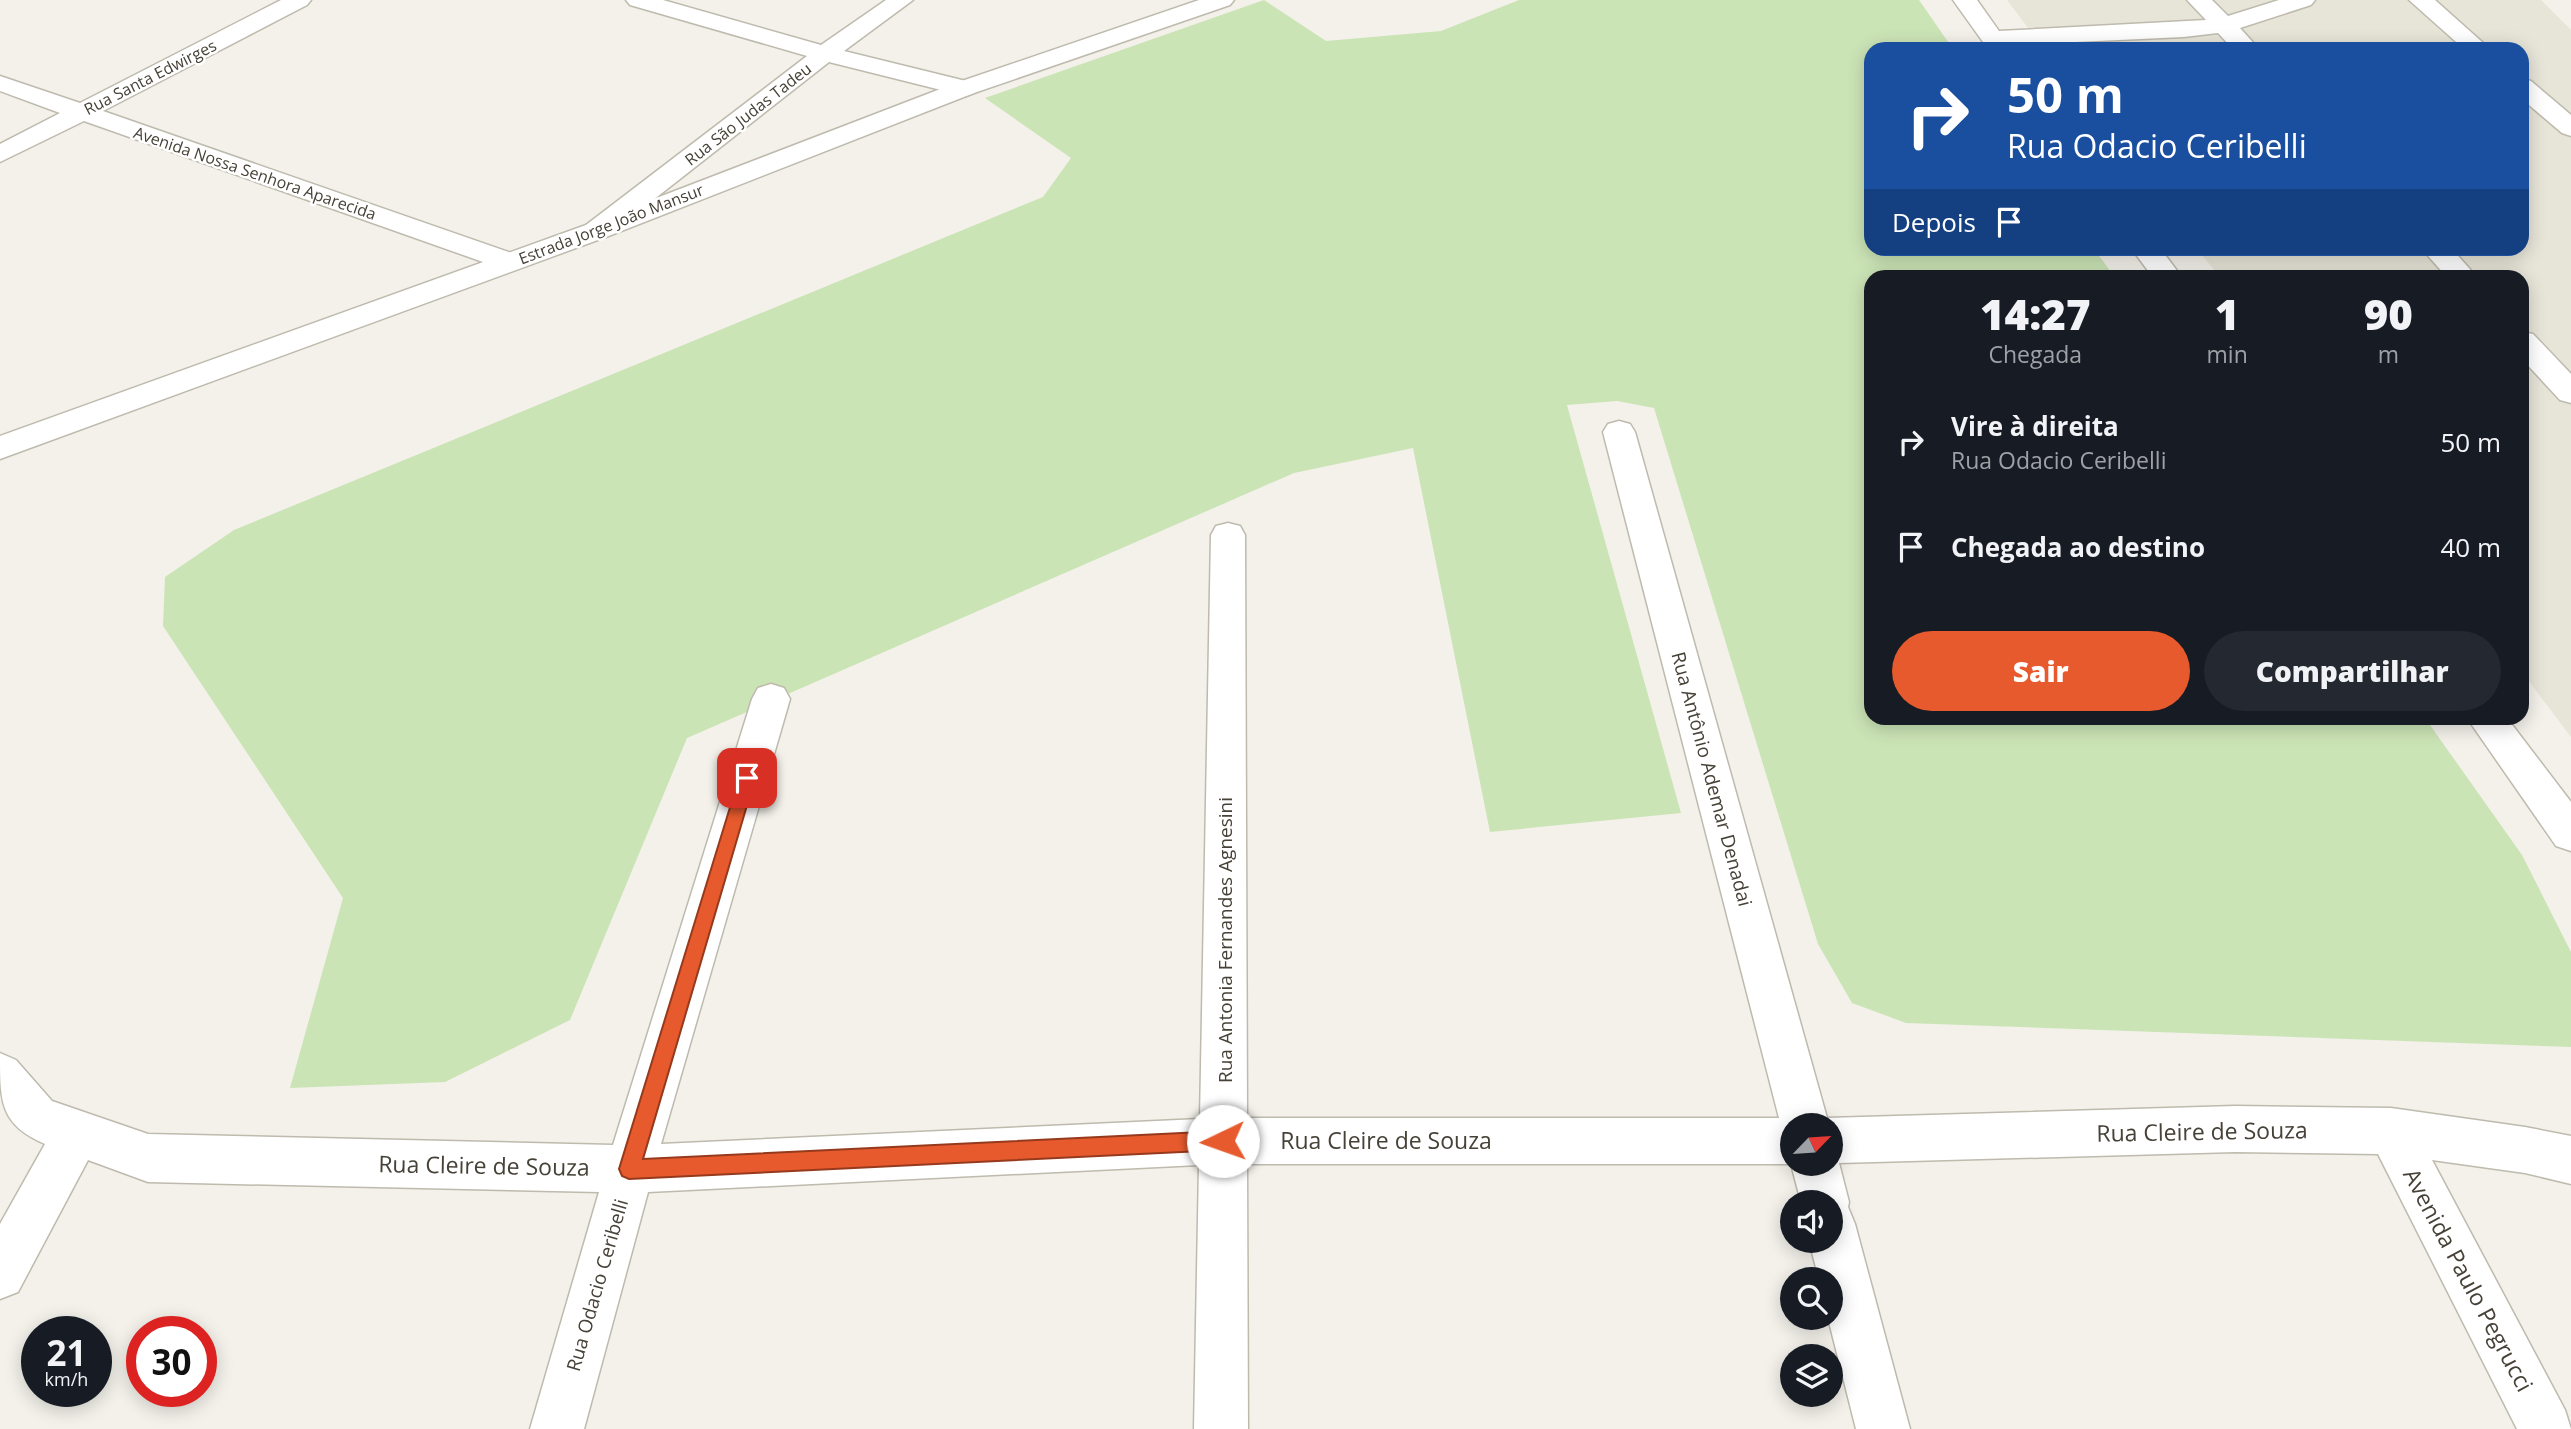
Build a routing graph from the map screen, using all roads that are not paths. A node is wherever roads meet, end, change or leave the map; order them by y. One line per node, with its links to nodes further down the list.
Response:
1 (299, 0): 18 (street, Rua Santa Edwirges)
2 (638, 0): 14 (street)
3 (901, 0): 14 (street, Rua São Judas Tadeu)
4 (1222, 0): 16 (street, Estrada Jorge João Mansur)
5 (1965, 0): 10 (street)
6 (2199, 0): 9 (street)
7 (2303, 0): 9 (street)
8 (2421, 0): 13 (street)
9 (2224, 25): 11 (street); 12 (street)
10 (1995, 42)
11 (2023, 42)
12 (2240, 42)
13 (2470, 42)
14 (825, 54): 16 (street); 21 (street, Rua São Judas Tadeu)
15 (0, 83): 18 (street, Avenida Nossa Senhora Aparecida)
16 (965, 88): 21 (street, Estrada Jorge João Mansur)
17 (2529, 92): 19 (street)
18 (81, 112): 20 (street, Rua Santa Edwirges); 23 (street, Avenida Nossa Senhora Aparecida)
19 (2571, 128)
20 (0, 154)
21 (596, 230): 23 (street, Estrada Jorge João Mansur)
22 (2442, 256): 24 (street)
23 (510, 262): 28 (street, Estrada Jorge João Mansur)
24 (2455, 270)
25 (2529, 348): 26 (street)
26 (2571, 393)
27 (1619, 432): 34 (street, Rua Antônio Ademar Denadai)
28 (0, 448)
29 (1228, 535): 38 (street, Rua Antonia Fernandes Agnesini)
30 (771, 699): 41 (street, Rua Odacio Ceribelli)
31 (2491, 725): 32 (street)
32 (2571, 834)
33 (0, 1074): 36 (street, Rua Cleire de Souza)
34 (1802, 1113)
35 (2390, 1131): 37 (street, Rua Cleire de Souza); 40 (street, Rua Cleire de Souza); 47 (street, Avenida Paulo Pegrucci)
36 (77, 1132): 41 (street, Rua Cleire de Souza); 43 (street)
37 (1843, 1140)
38 (1223, 1141): 39 (street, Rua Cleire de Souza); 41 (street, Rua Cleire de Souza); 45 (street, Rua Antonia Fernandes Agnesini)
39 (1780, 1141)
40 (2571, 1160)
41 (629, 1169): 44 (street, Rua Odacio Ceribelli)
42 (1837, 1253): 46 (street)
43 (0, 1275)
44 (557, 1429)
45 (1221, 1429)
46 (1883, 1429)
47 (2546, 1429)

